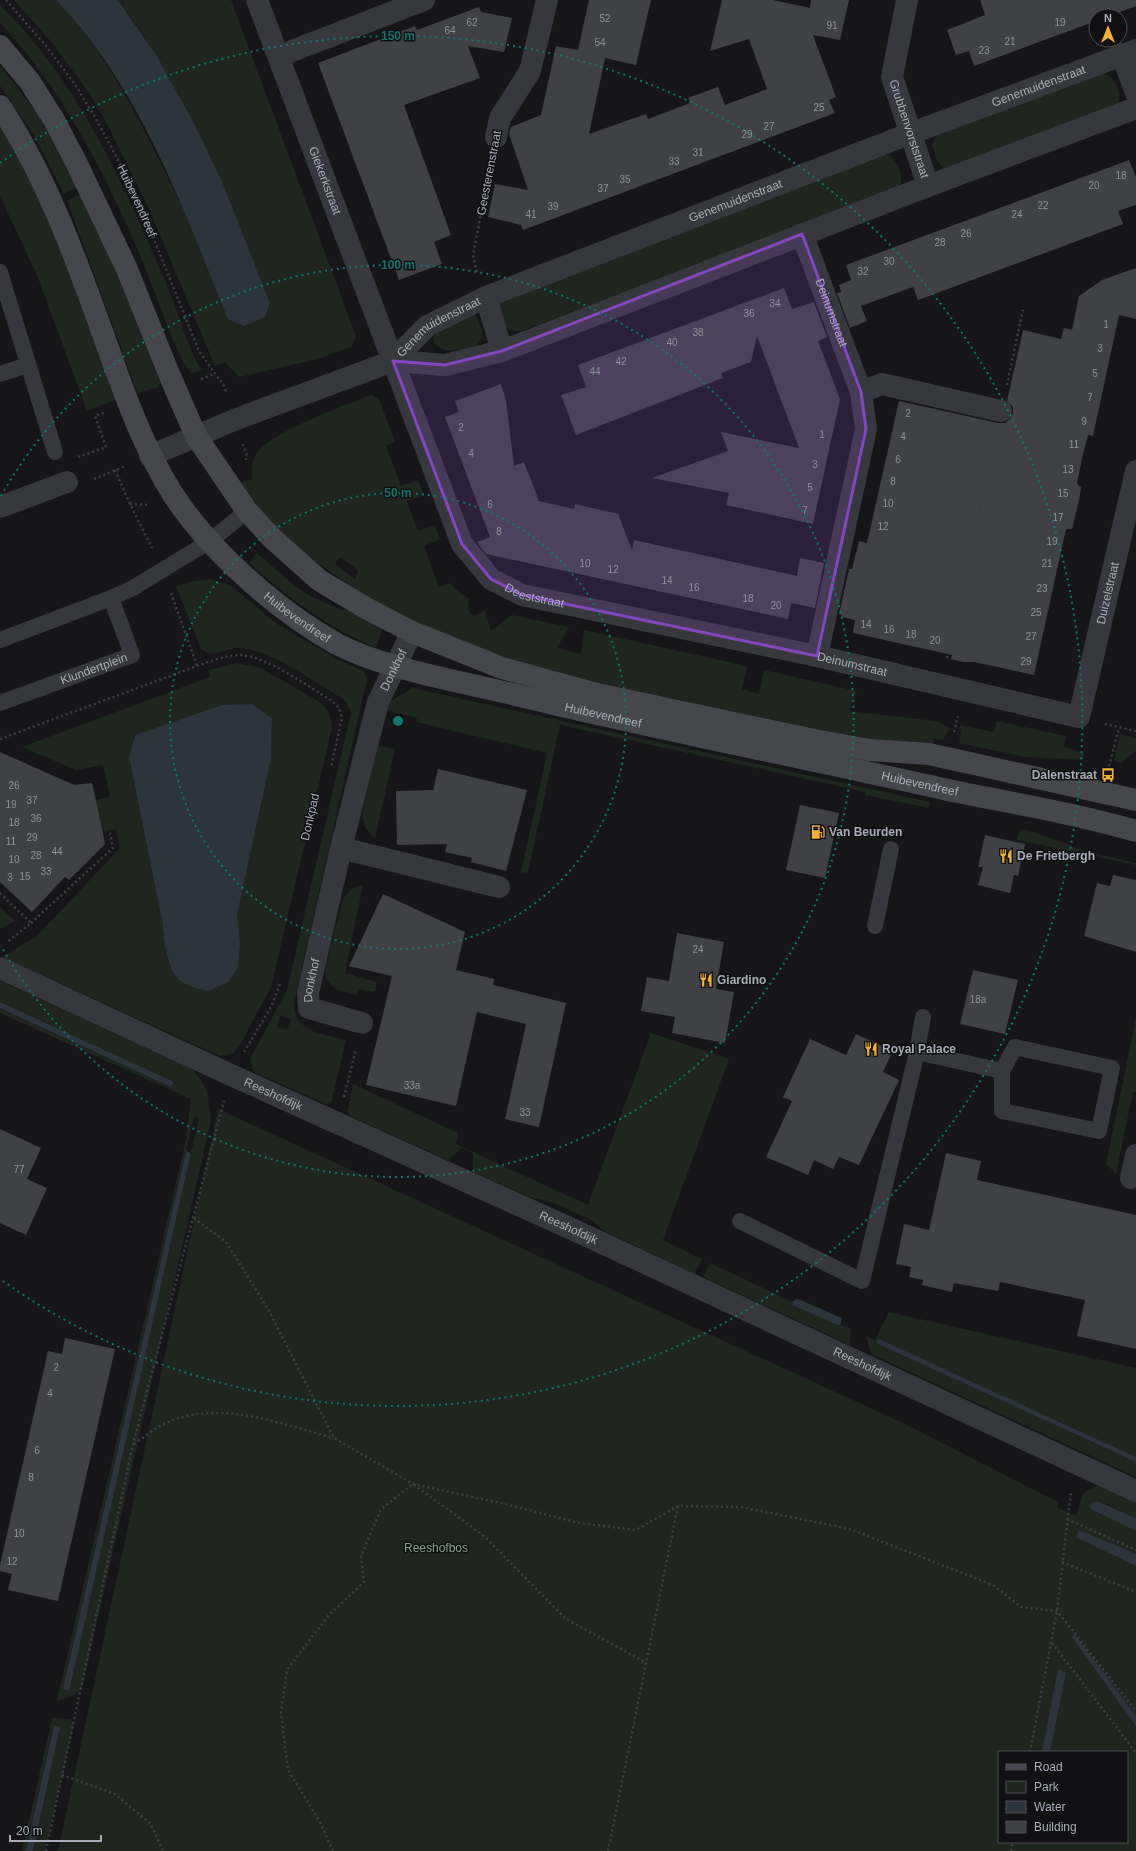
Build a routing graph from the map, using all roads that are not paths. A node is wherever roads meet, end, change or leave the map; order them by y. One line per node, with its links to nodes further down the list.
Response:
1 (257, 0): 7 (street, Giekerkstraat)
2 (424, 0): 7 (street)
3 (547, 0): 12 (street, Geesterenstraat)
4 (907, 0): 11 (street, Grubbenvorststraat)
5 (0, 46): 23 (street, Huibevendreef)
6 (1129, 52): 8 (street); 11 (street, Genemuidenstraat)
7 (279, 56): 18 (street, Giekerkstraat)
8 (1136, 93)
9 (0, 106): 25 (street, Huibevendreef)
10 (1136, 108): 13 (street, Genemuidenstraat)
11 (909, 134): 13 (street, Grubbenvorststraat); 16 (street, Genemuidenstraat)
12 (496, 137)
13 (928, 186): 14 (street, Genemuidenstraat)
14 (802, 234): 17 (street, Genemuidenstraat); 21 (street, Deinumstraat)
15 (0, 272): 19 (lane)
16 (486, 297): 17 (street); 18 (street, Genemuidenstraat)
17 (502, 351): 18 (street, Genemuidenstraat)
18 (393, 361): 23 (street); 34 (street, Deeststraat)
19 (28, 365): 20 (lane); 24 (lane)
20 (0, 374)
21 (861, 392): 22 (street); 34 (street, Deinumstraat)
22 (1001, 411)
23 (196, 436): 25 (street); 29 (street, Huibevendreef)
24 (55, 452)
25 (150, 456): 30 (street, Huibevendreef)
26 (1136, 471): 37 (street, Duizelstraat)
27 (67, 482): 28 (street)
28 (0, 507)
29 (247, 511): 30 (lane); 32 (street, Huibevendreef)
30 (210, 541): 31 (lane); 35 (street, Huibevendreef)
31 (111, 598): 33 (lane); 36 (lane, Klundertplein)
32 (412, 632): 35 (street, Donkhof); 38 (street, Huibevendreef)
33 (0, 640)
34 (817, 656): 37 (street, Deinumstraat)
35 (394, 667): 39 (street, Huibevendreef); 40 (street, Donkhof)
36 (0, 703)
37 (1079, 717)
38 (1136, 800)
39 (1136, 831)
40 (341, 848): 42 (street); 46 (street, Donkhof)
41 (891, 849): 43 (lane)
42 (500, 887)
43 (875, 926)
44 (0, 968): 52 (street, Reeshofdijk)
45 (924, 1017): 47 (lane)
46 (362, 1023)
47 (917, 1052): 48 (lane); 51 (lane)
48 (1002, 1070): 48 (lane)
49 (1136, 1155): 50 (street)
50 (1131, 1178)
51 (740, 1221)
52 (1136, 1491)

